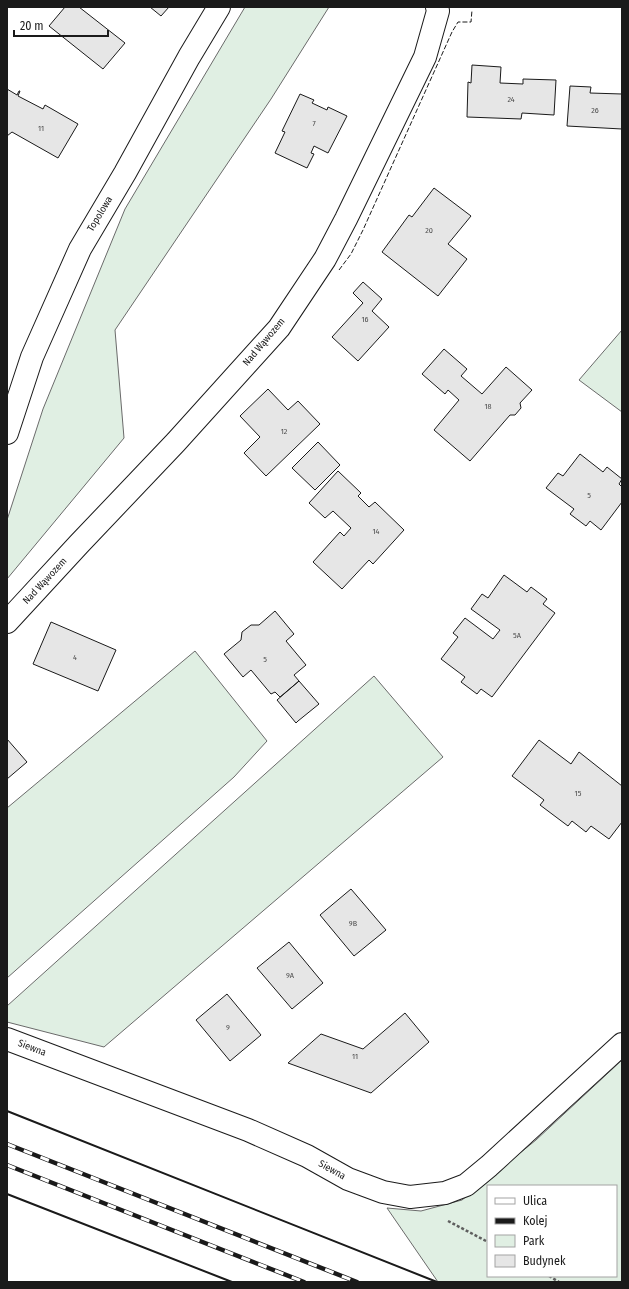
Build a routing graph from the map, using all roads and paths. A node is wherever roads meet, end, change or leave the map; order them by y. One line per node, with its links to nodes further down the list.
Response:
1 (219, 7): 3 (street, Topolowa)
2 (437, 7): 4 (street, Nad Wąwozem)
3 (7, 433)
4 (7, 622)
5 (7, 1039): 6 (street, Siewna)
6 (622, 1044)
7 (443, 1218): 8 (path)
8 (487, 1241)

